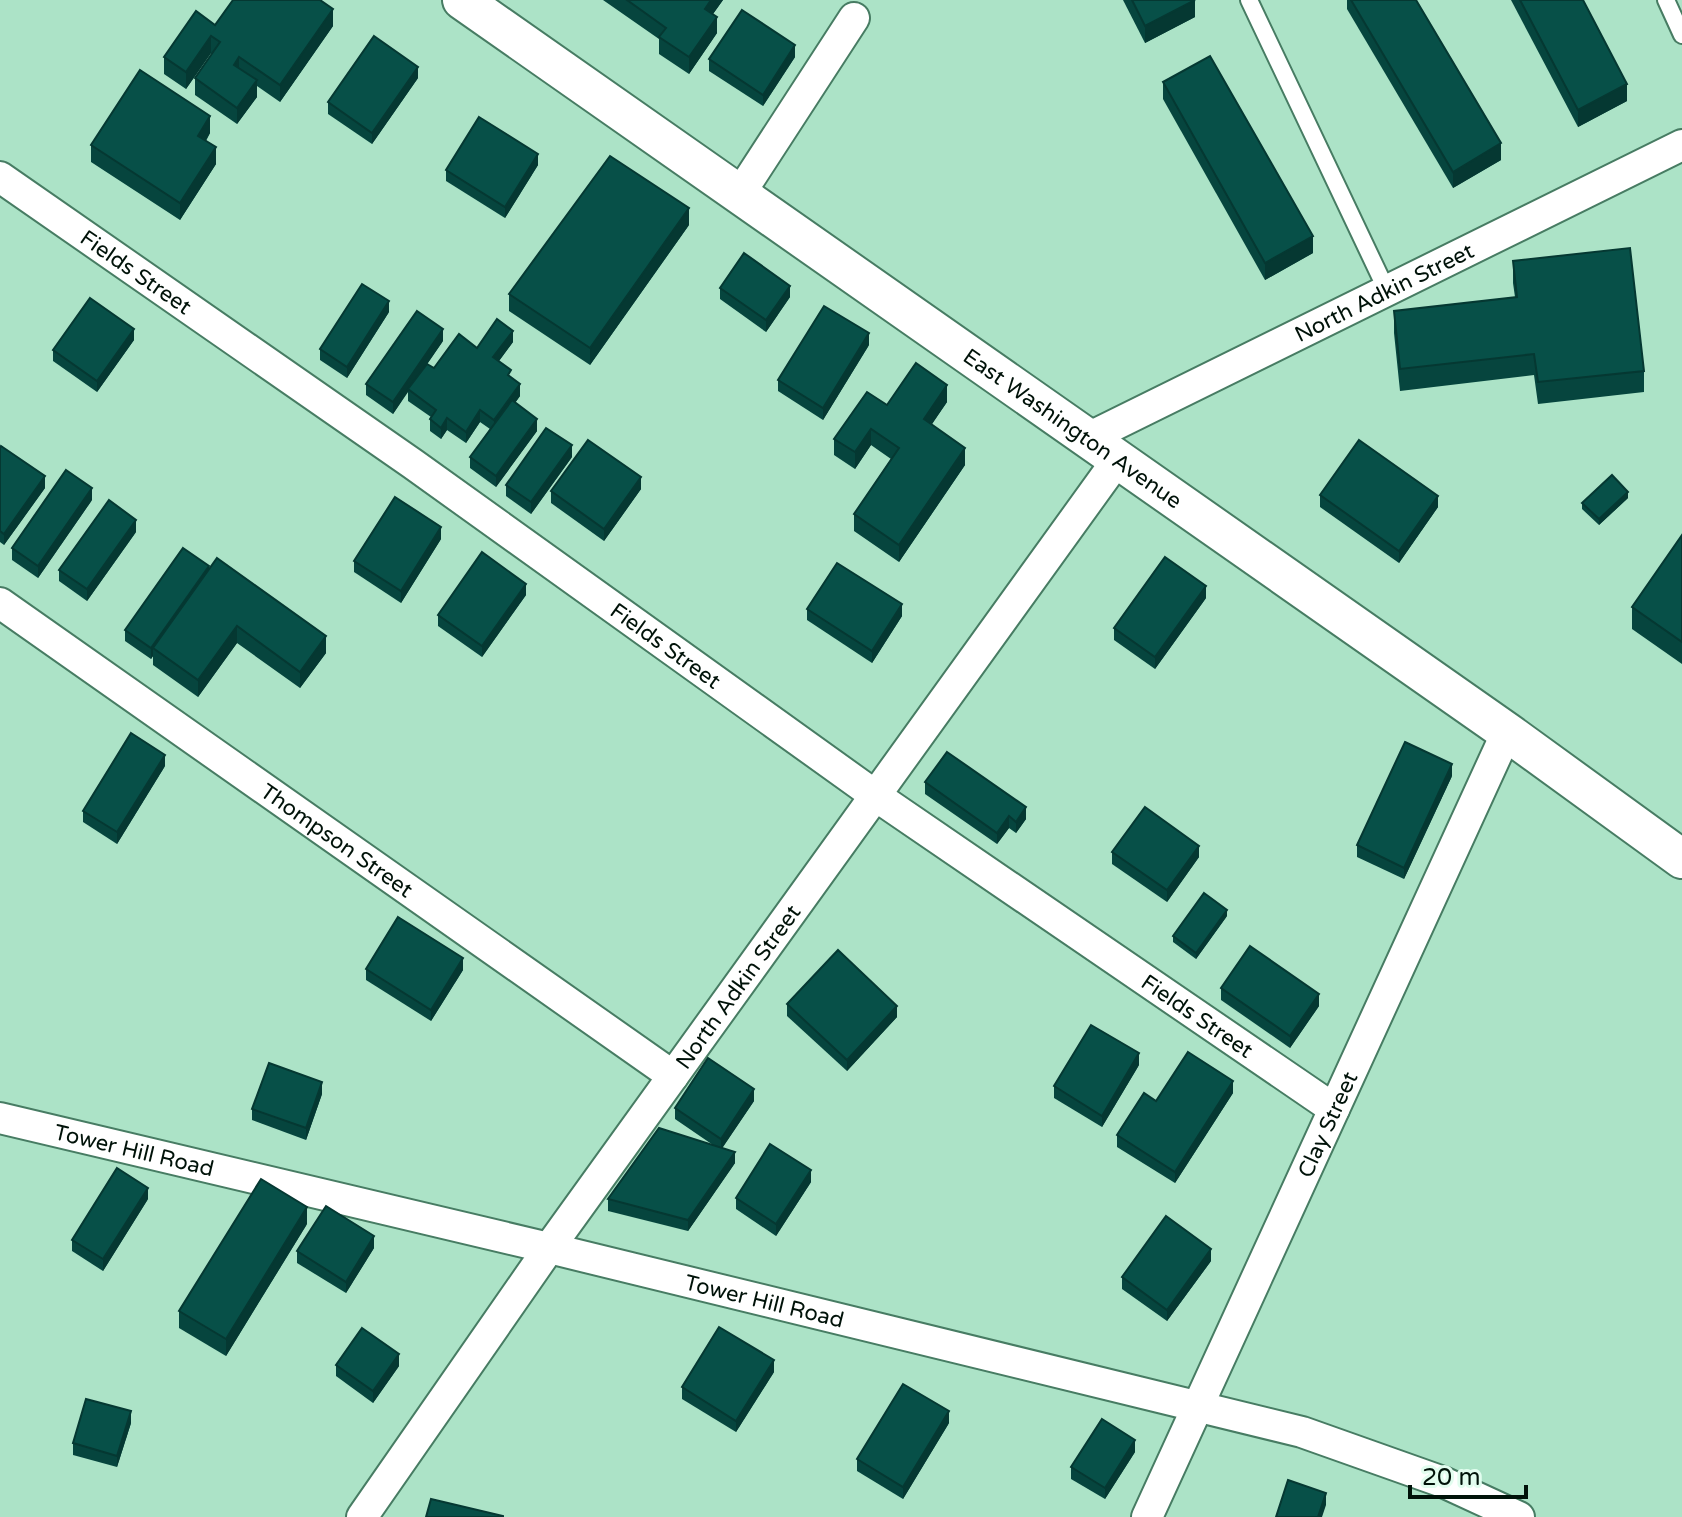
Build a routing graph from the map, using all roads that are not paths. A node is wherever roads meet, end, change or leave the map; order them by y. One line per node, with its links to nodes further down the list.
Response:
1 (462, 0): 8 (street, East Washington Avenue)
2 (1249, 0): 9 (lane)
3 (1666, 0): 5 (lane)
4 (854, 18): 8 (street)
5 (1682, 35)
6 (1682, 145): 9 (street, North Adkin Street)
7 (0, 177): 13 (street, Fields Street)
8 (739, 195): 10 (street, East Washington Avenue)
9 (1387, 291): 10 (street, North Adkin Street)
10 (1103, 448): 12 (street, East Washington Avenue); 13 (street, North Adkin Street)
11 (0, 603): 15 (street, Thompson Street)
12 (1507, 732): 14 (street, East Washington Avenue); 16 (street, Clay Street)
13 (876, 796): 15 (street, North Adkin Street); 16 (street, Fields Street)
14 (1682, 859)
15 (673, 1076): 18 (street, North Adkin Street)
16 (1334, 1109): 19 (street, Clay Street)
17 (0, 1118): 18 (street, Tower Hill Road)
18 (549, 1248): 19 (street, Tower Hill Road); 20 (street, North Adkin Street)
19 (1198, 1406): 21 (street, Clay Street); 22 (street, Tower Hill Road)
20 (362, 1517)
21 (1147, 1517)
22 (1519, 1517)

